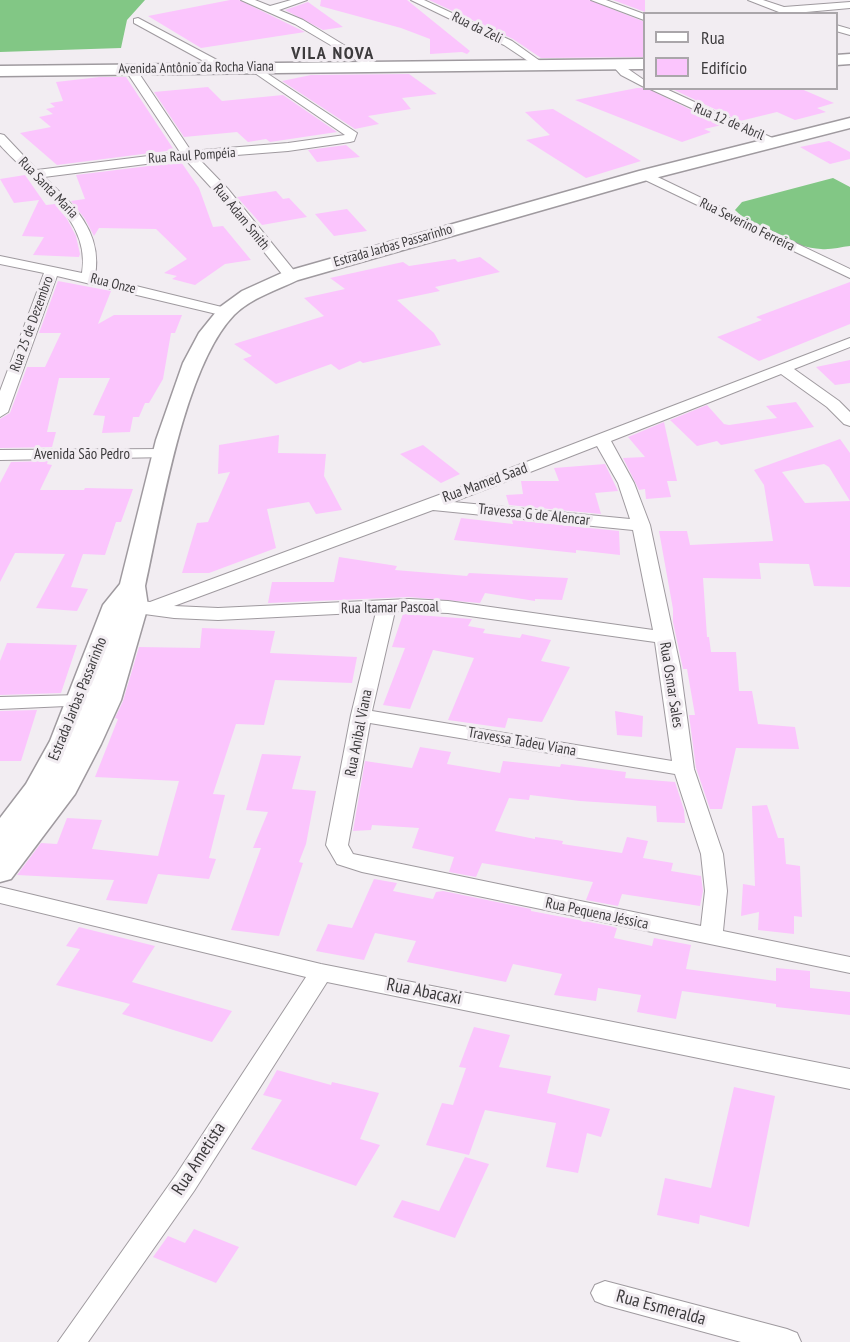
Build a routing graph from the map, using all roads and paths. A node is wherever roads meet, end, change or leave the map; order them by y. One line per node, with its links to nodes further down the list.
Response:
1 (246, 0): 7 (street)
2 (302, 0): 7 (street)
3 (416, 0): 14 (street, Rua da Zeli)
4 (596, 0): 10 (street)
5 (753, 0): 8 (street)
6 (850, 5): 8 (street)
7 (268, 10): 13 (street)
8 (782, 10): 9 (street)
9 (788, 12)
10 (643, 16)
11 (138, 21): 15 (street)
12 (643, 59): 14 (street, Avenida Antônio da Rocha Viana)
13 (365, 61): 14 (street, Avenida Antônio da Rocha Viana); 15 (street, Avenida Antônio da Rocha Viana)
14 (535, 61)
15 (213, 62): 16 (street, Avenida Antônio da Rocha Viana)
16 (0, 64)
17 (643, 64): 18 (street, Avenida Antônio da Rocha Viana)
18 (618, 65): 19 (street, Avenida Antônio da Rocha Viana); 22 (street)
19 (253, 67): 20 (street, Avenida Antônio da Rocha Viana); 27 (street, Rua Raul Pompéia)
20 (130, 68): 21 (street, Avenida Antônio da Rocha Viana); 27 (street, Rua Adam Smith)
21 (0, 70)
22 (643, 83)
23 (658, 90): 26 (street, Rua 12 de Abril)
24 (850, 123): 26 (street, Estrada Jarbas Passarinho)
25 (0, 138): 28 (street, Rua Santa Maria)
26 (773, 141): 29 (street, Estrada Jarbas Passarinho)
27 (188, 155): 28 (street, Rua Raul Pompéia); 33 (street, Rua Adam Smith)
28 (34, 174): 34 (street, Rua Santa Maria)
29 (645, 175): 32 (street, Rua Severino Ferreira); 33 (street, Estrada Jarbas Passarinho)
30 (0, 260): 31 (street, Rua Onze)
31 (52, 270): 34 (street, Rua Onze); 40 (street, Rua 25 de Dezembro)
32 (850, 274)
33 (291, 276): 35 (street, Estrada Jarbas Passarinho)
34 (88, 278): 35 (street, Rua Onze)
35 (225, 312): 43 (street, Estrada Jarbas Passarinho)
36 (850, 342): 37 (street, Rua Mamed Saad)
37 (784, 369): 39 (street); 42 (street, Rua Mamed Saad)
38 (850, 403): 39 (street)
39 (833, 405): 41 (street)
40 (0, 412)
41 (850, 421)
42 (601, 438): 45 (street, Rua Mamed Saad); 46 (street, Rua Osmar Sales)
43 (164, 454): 44 (street, Avenida São Pedro); 47 (street, Estrada Jarbas Passarinho)
44 (0, 455)
45 (427, 504): 46 (street, Travessa G de Alencar); 47 (street, Rua Mamed Saad)
46 (641, 525): 49 (street, Rua Osmar Sales)
47 (134, 601): 48 (street, Rua Itamar Pascoal); 50 (street, Estrada Jarbas Passarinho); 56 (street, Estrada Jarbas Passarinho)
48 (387, 606): 49 (street, Rua Itamar Pascoal); 52 (street, Rua Anibal Viana)
49 (663, 637): 53 (street, Rua Osmar Sales)
50 (81, 701): 51 (street); 54 (street, Estrada Jarbas Passarinho)
51 (0, 703)
52 (361, 715): 53 (street, Travessa Tadeu Viana); 55 (street, Rua Anibal Viana)
53 (684, 769): 58 (street, Rua Osmar Sales)
54 (0, 839)
55 (345, 859): 58 (street, Rua Pequena Jéssica)
56 (0, 872)
57 (0, 895): 60 (street, Rua Abacaxi)
58 (711, 938): 59 (street, Rua Pequena Jéssica)
59 (850, 965)
60 (321, 972): 61 (street, Rua Abacaxi); 63 (street, Rua Ametista)
61 (850, 1079)
62 (605, 1293): 64 (street, Rua Esmeralda)
63 (72, 1342)
64 (787, 1342)

